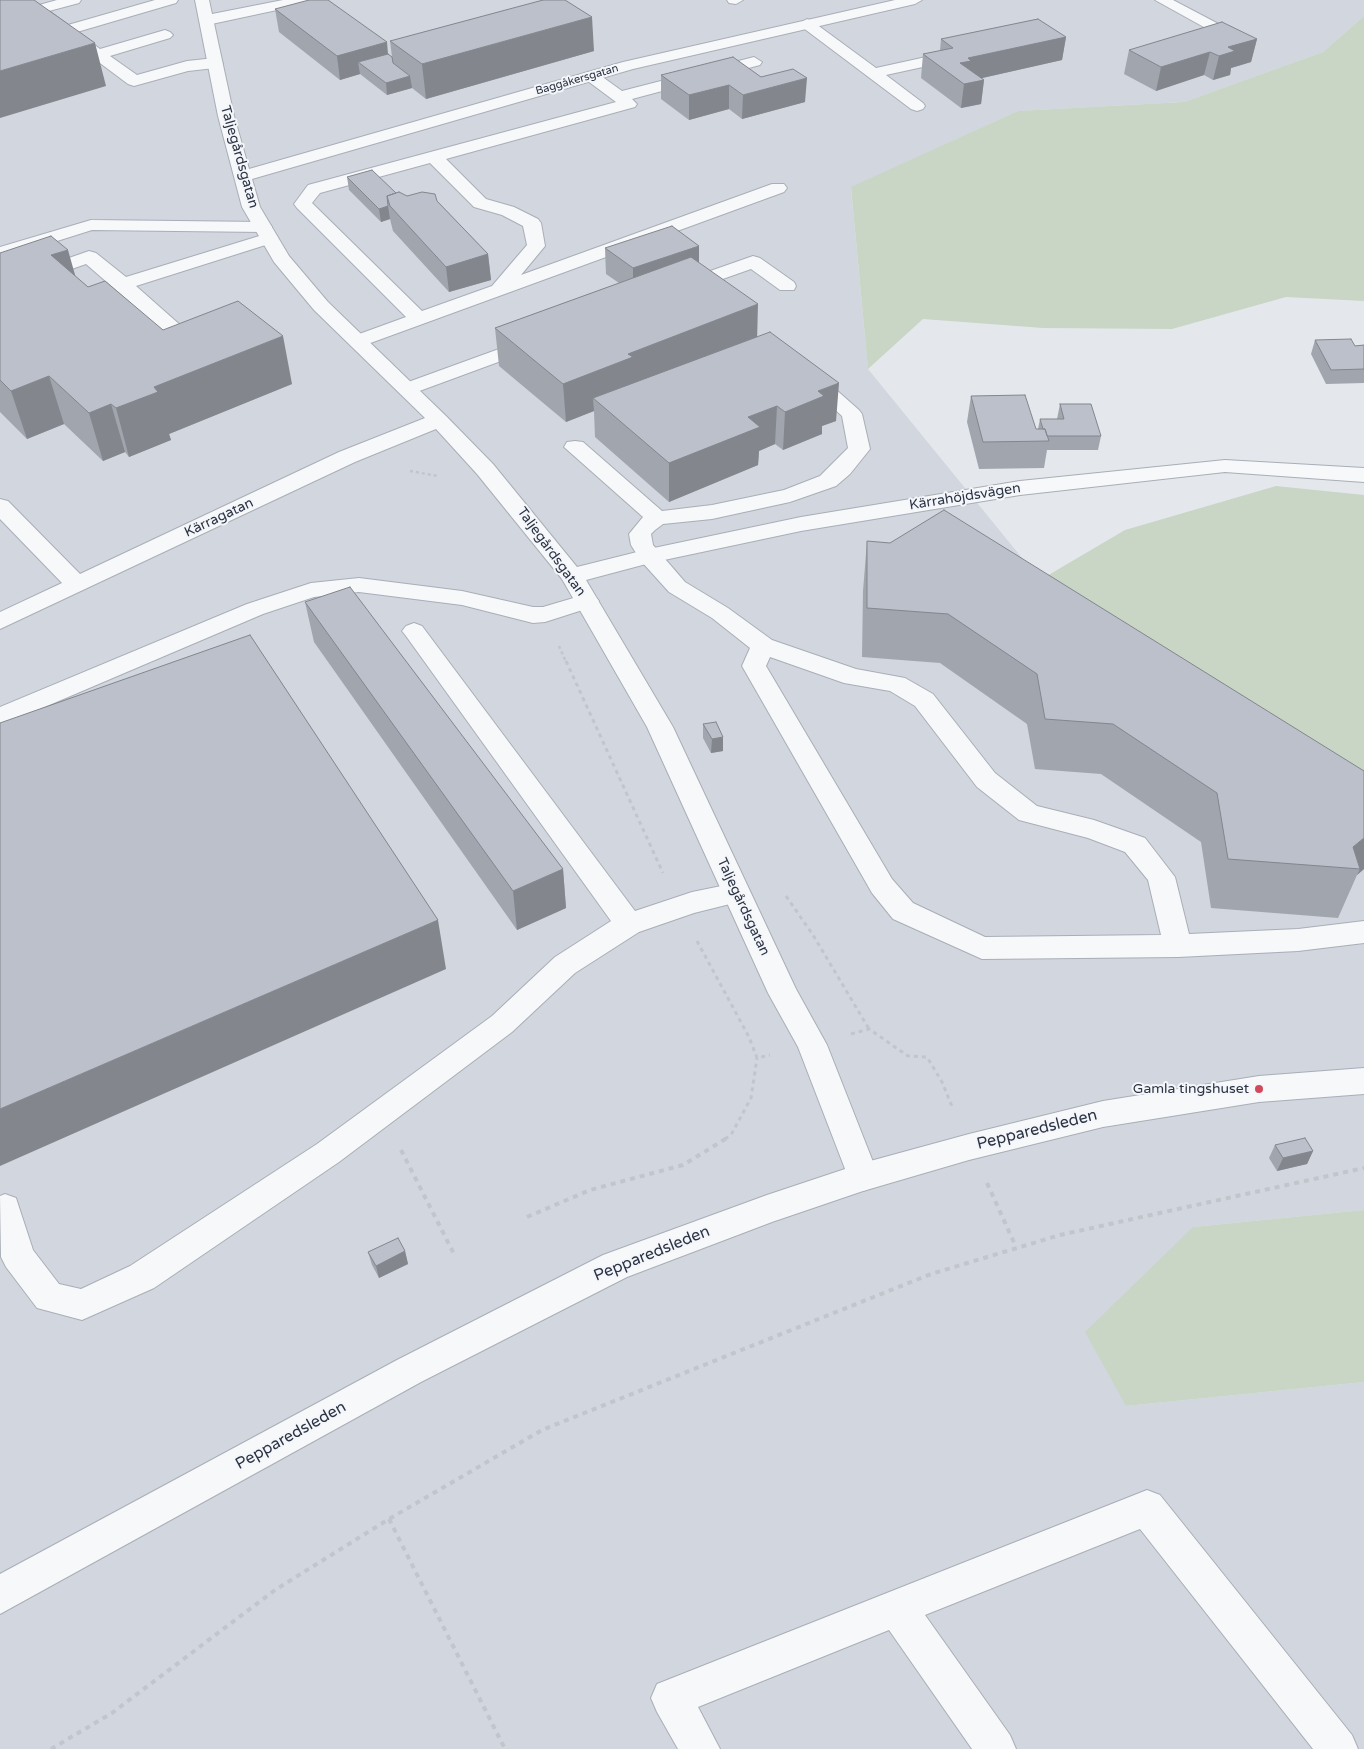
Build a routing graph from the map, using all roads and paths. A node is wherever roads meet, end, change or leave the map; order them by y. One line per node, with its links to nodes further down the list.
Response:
1 (74, 0): 10 (street)
2 (171, 0): 10 (street)
3 (202, 0): 8 (street, Taljegårdsgatan)
4 (306, 0): 8 (street)
5 (915, 0): 7 (street, Baggåkersgatan)
6 (1162, 0): 11 (street)
7 (895, 2): 9 (street, Baggåkersgatan)
8 (207, 20): 16 (street, Taljegårdsgatan)
9 (807, 24): 17 (street); 18 (street, Baggåkersgatan)
10 (65, 31): 14 (street)
11 (1225, 33)
12 (165, 35): 14 (street)
13 (974, 51): 17 (street)
14 (97, 54): 16 (street)
15 (754, 62): 19 (street)
16 (215, 63): 22 (street, Taljegårdsgatan)
17 (874, 73): 20 (street)
18 (591, 76): 19 (street); 22 (street, Baggåkersgatan)
19 (620, 97): 21 (street)
20 (917, 106)
21 (434, 157): 29 (street); 31 (street)
22 (243, 176): 24 (street, Taljegårdsgatan)
23 (778, 188): 29 (street)
24 (266, 232): 25 (street); 26 (street); 33 (street, Taljegårdsgatan)
25 (0, 253)
26 (123, 284): 28 (street); 34 (street)
27 (786, 286): 30 (street)
28 (0, 288)
29 (500, 290): 31 (street)
30 (669, 292)
31 (418, 319): 33 (street)
32 (547, 337): 36 (street)
33 (358, 341): 36 (street, Taljegårdsgatan)
34 (198, 351)
35 (806, 373): 43 (street)
36 (407, 389): 37 (street, Taljegårdsgatan)
37 (439, 420): 45 (street, Taljegårdsgatan); 46 (street, Kärragatan)
38 (575, 447): 43 (street)
39 (406, 471): 41 (path)
40 (1364, 475): 44 (street, Kärrahöjdsvägen)
41 (441, 477)
42 (0, 506): 46 (street)
43 (657, 518): 44 (street)
44 (649, 556): 45 (street, Kärrahöjdsvägen); 50 (street)
45 (572, 576): 47 (street, Taljegårdsgatan)
46 (76, 584): 48 (street, Kärragatan)
47 (587, 601): 51 (street); 52 (street, Taljegårdsgatan)
48 (0, 621)
49 (414, 631): 54 (street)
50 (762, 646): 56 (street); 56 (street)
51 (0, 717)
52 (736, 893): 54 (street); 62 (street, Taljegårdsgatan)
53 (784, 894): 57 (path)
54 (629, 924): 60 (street)
55 (1364, 932): 56 (street)
56 (1178, 946)
57 (869, 1029)
58 (757, 1058): 64 (path)
59 (1364, 1081): 62 (street, Pepparedsleden)
60 (382, 1113): 63 (street); 65 (path)
61 (1364, 1168): 66 (path)
62 (863, 1177): 67 (street, Pepparedsleden)
63 (5, 1208)
64 (527, 1217)
65 (454, 1254)
66 (389, 1519): 69 (path); 70 (path)
67 (0, 1595)
68 (896, 1607): 71 (street); 72 (street); 73 (street)
69 (51, 1749)
70 (505, 1749)
71 (700, 1749)
72 (996, 1749)
73 (1338, 1749)

